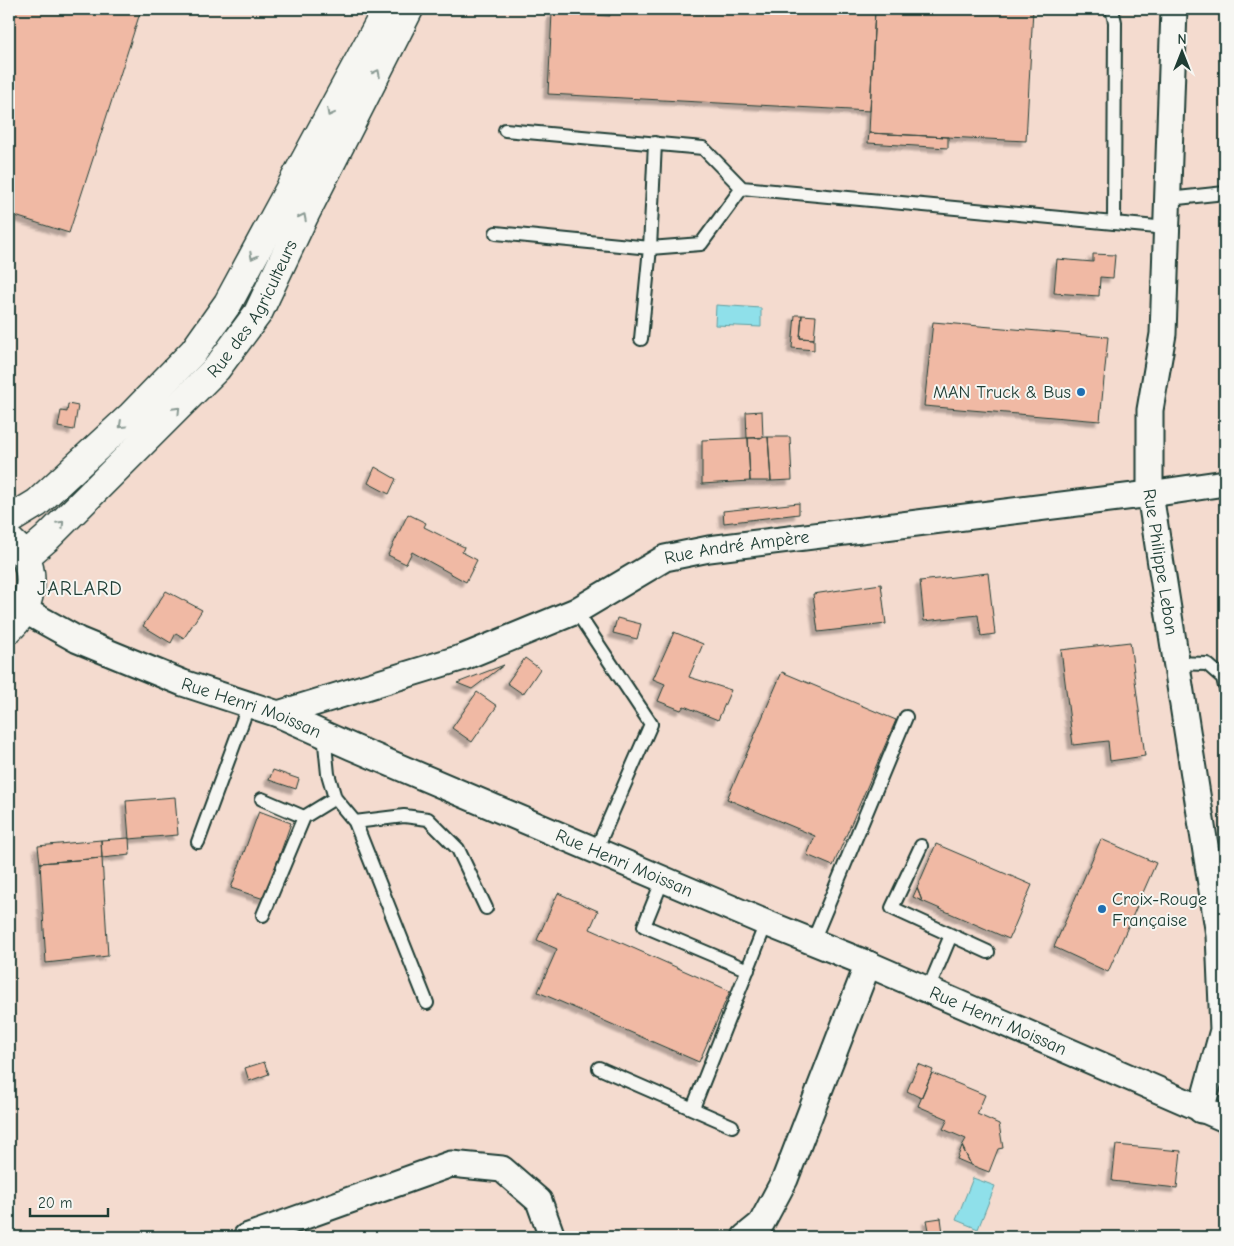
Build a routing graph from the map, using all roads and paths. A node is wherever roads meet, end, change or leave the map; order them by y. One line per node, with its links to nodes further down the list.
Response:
1 (1112, 9): 9 (lane)
2 (1174, 9): 8 (street, Rue Philippe Lebon)
3 (394, 11): 16 (street, Rue des Agriculteurs, one-way to 16); 17 (street, Rue des Agriculteurs, one-way to 3)
4 (505, 130): 5 (lane)
5 (655, 143): 6 (lane); 12 (lane)
6 (742, 188): 9 (lane); 12 (lane)
7 (1225, 193): 8 (lane)
8 (1168, 198): 10 (street, Rue Philippe Lebon)
9 (1114, 223): 10 (lane)
10 (1167, 228): 15 (street, Rue Philippe Lebon)
11 (496, 233): 12 (lane)
12 (650, 248): 13 (lane)
13 (641, 339)
14 (1225, 483): 15 (street, Rue André Ampère)
15 (1150, 494): 18 (street, Rue André Ampère); 20 (street, Rue Philippe Lebon)
16 (9, 520)
17 (17, 548): 19 (street, Rue des Agriculteurs)
18 (576, 611): 23 (street, Rue André Ampère); 32 (lane)
19 (16, 619): 22 (street, Rue Henri Moissan)
20 (1176, 663): 21 (lane); 38 (street, Rue Philippe Lebon)
21 (1225, 687)
22 (249, 704): 23 (street, Rue Henri Moissan); 30 (lane)
23 (278, 714): 25 (street, Rue Henri Moissan)
24 (906, 717): 39 (lane)
25 (324, 734): 26 (lane); 32 (street, Rue Henri Moissan)
26 (335, 798): 28 (lane); 29 (lane)
27 (262, 799): 28 (lane)
28 (304, 817): 35 (lane)
29 (355, 822): 34 (lane); 44 (lane)
30 (198, 842)
31 (921, 846): 37 (lane)
32 (596, 850): 33 (street, Rue Henri Moissan)
33 (663, 879): 36 (street, Rue Henri Moissan); 42 (lane)
34 (486, 908)
35 (263, 915)
36 (766, 923): 39 (street, Rue Henri Moissan); 42 (lane)
37 (951, 935): 40 (lane); 43 (lane)
38 (1222, 935): 47 (street, Rue Philippe Lebon)
39 (813, 941): 41 (street, Rue Henri Moissan)
40 (988, 952)
41 (868, 964): 43 (street, Rue Henri Moissan); 52 (street)
42 (748, 970): 46 (lane)
43 (928, 990): 47 (street, Rue Henri Moissan)
44 (427, 1003)
45 (599, 1068): 46 (lane)
46 (693, 1108): 49 (lane)
47 (1201, 1110): 48 (street, Rue Henri Moissan)
48 (1225, 1119)
49 (732, 1126)
50 (246, 1237): 51 (street)
51 (552, 1237)
52 (746, 1237)

